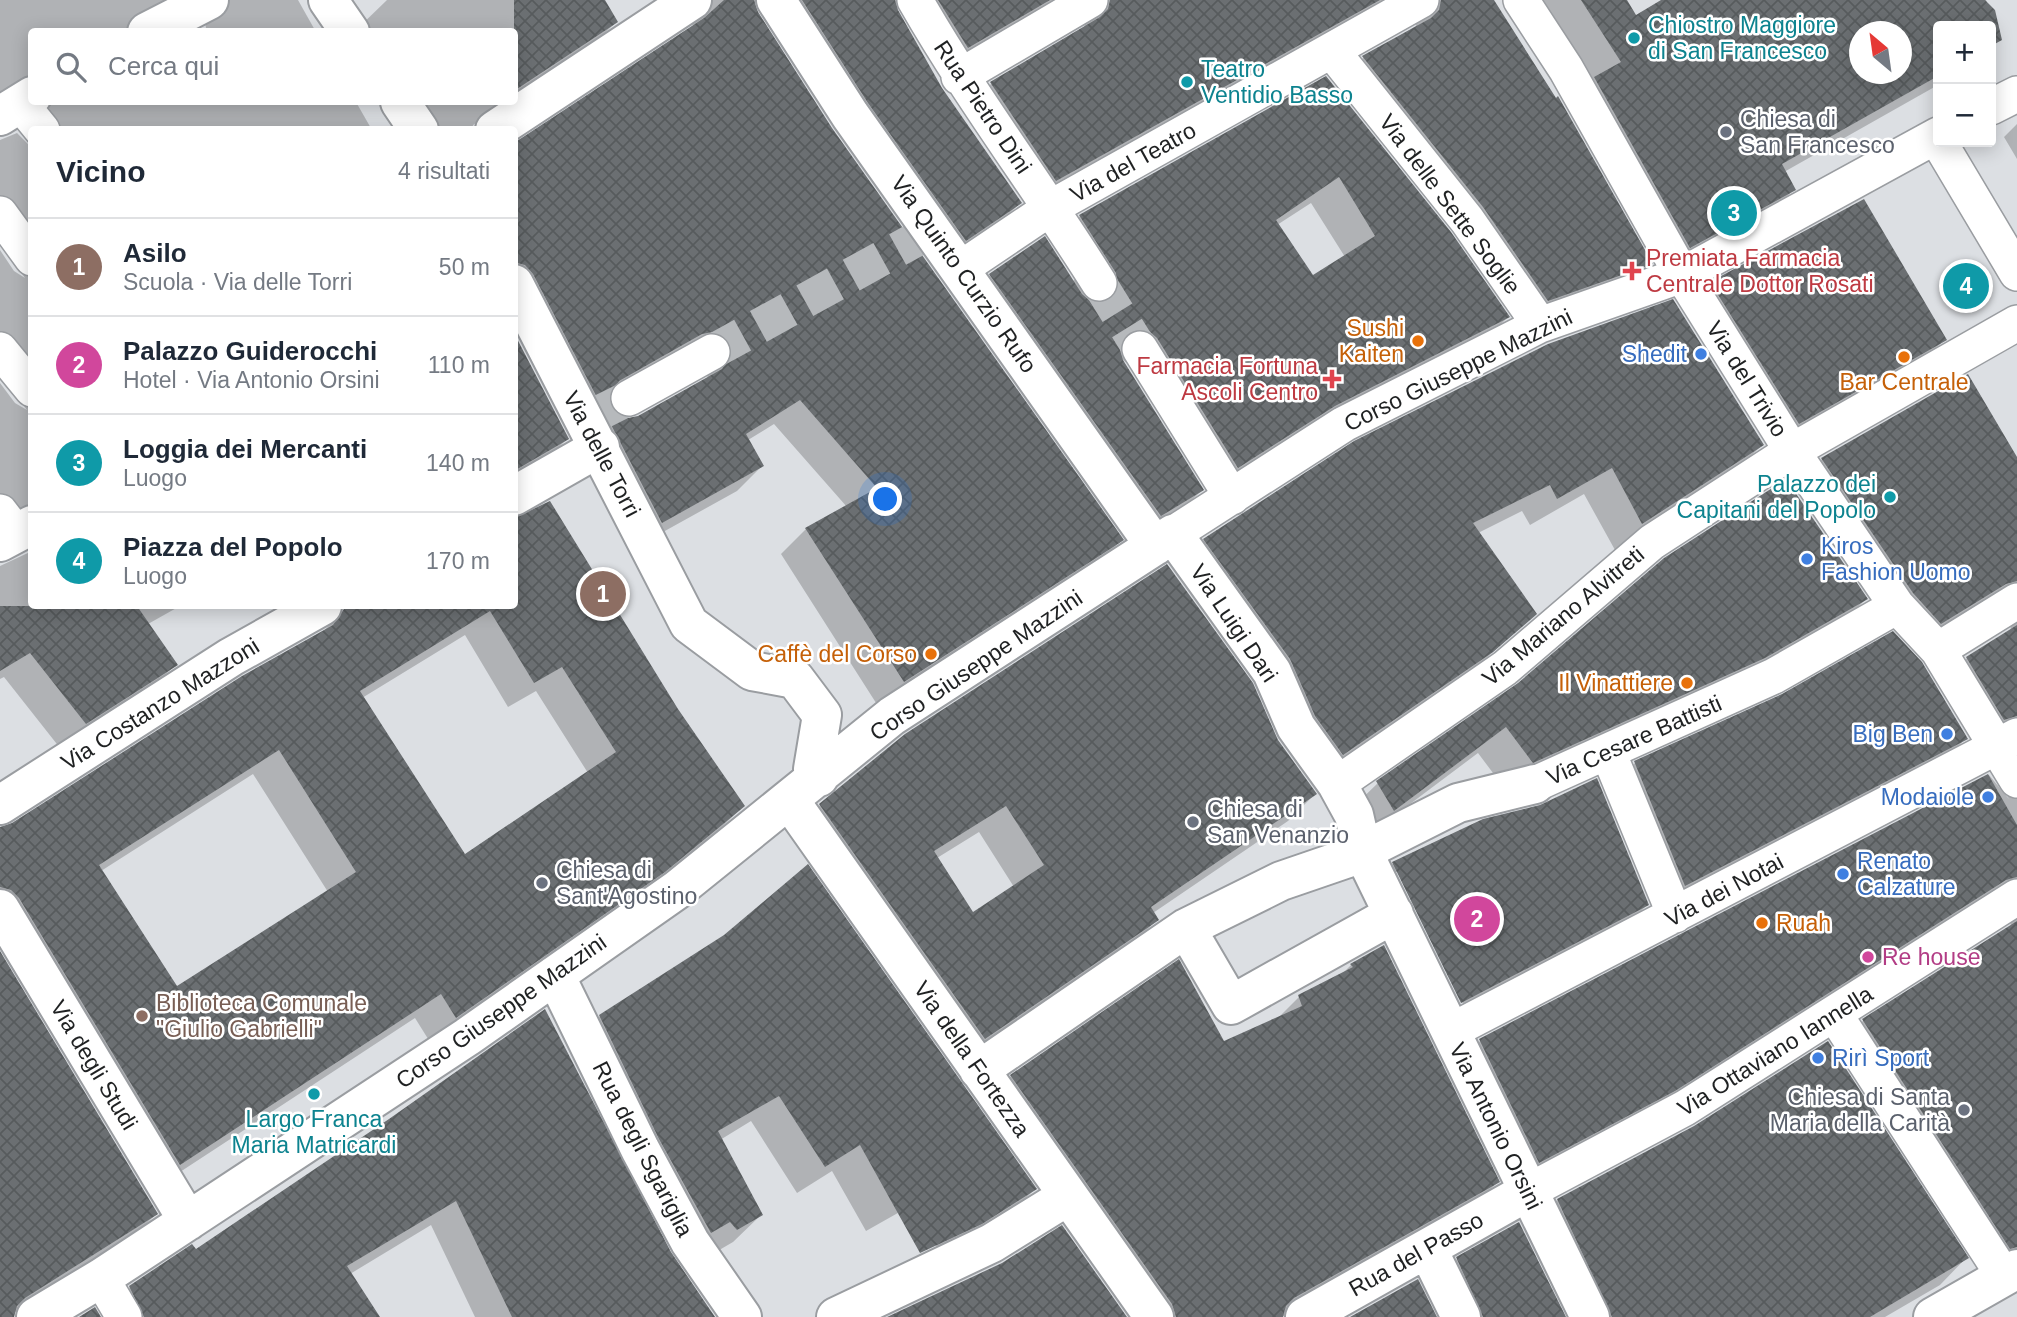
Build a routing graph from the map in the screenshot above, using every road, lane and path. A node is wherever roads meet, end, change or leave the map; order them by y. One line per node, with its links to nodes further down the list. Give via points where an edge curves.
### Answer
1 (209, 0): 9 (street)
2 (328, 0): 10 (street)
3 (692, 0): 17 (street)
4 (776, 0): 23 (street, Via Quinto Curzio Rufo, via 850,115)
5 (915, 0): 12 (street, Rua Pietro Dini)
6 (1090, 0): 12 (street)
7 (1421, 0): 11 (street, Via del Teatro)
8 (1521, 0): 25 (street, Via del Trivio, via 1566,69)
9 (155, 28)
10 (348, 28)
11 (1332, 51): 20 (street, Via del Teatro); 29 (street, Via delle Sette Soglie, via 1467,220)
12 (959, 77): 20 (street, Rua Pietro Dini)
13 (2017, 94): 14 (street)
14 (1996, 104)
15 (402, 105): 16 (street)
16 (416, 126)
17 (501, 126)
18 (1933, 142): 25 (street, Corso Giuseppe Mazzini)
19 (1943, 147): 24 (street)
20 (1052, 207): 23 (street, Via del Teatro); 26 (street, Rua Pietro Dini)
21 (0, 214): 22 (street)
22 (28, 252)
23 (960, 269): 39 (street, Via Quinto Curzio Rufo)
24 (2017, 273)
25 (1682, 275): 29 (street, Corso Giuseppe Mazzini); 36 (street, Via del Trivio)
26 (1099, 283)
27 (518, 291): 35 (street, Via delle Torri)
28 (2017, 323): 36 (street, Via Mariano Alvitreti)
29 (1540, 325): 38 (street, Corso Giuseppe Mazzini, via 1343,425)
30 (1140, 349): 38 (street)
31 (0, 350): 33 (street)
32 (712, 352): 34 (street)
33 (28, 384)
34 (629, 398)
35 (594, 428): 37 (street); 46 (street, Via delle Torri, via 689,624 752,671 795,679 822,715 813,769)
36 (1791, 451): 41 (street, Via del Trivio); 48 (street, Via Mariano Alvitreti, via 1652,542 1506,668)
37 (518, 493)
38 (1232, 497): 39 (street, Corso Giuseppe Mazzini)
39 (1164, 540): 46 (street, Corso Giuseppe Mazzini, via 892,716); 48 (street, Via Luigi Dari, via 1272,672 1296,727)
40 (2017, 601): 43 (street)
41 (1897, 606): 43 (street, Via del Trivio); 45 (street, Via Cesare Battisti, via 1774,676)
42 (317, 609): 51 (street, Via Costanzo Mazzoni, via 231,657)
43 (1938, 650): 44 (street, Via del Trivio)
44 (2007, 741): 47 (street, Via del Trivio); 55 (street, Via dei Notai)
45 (1608, 752): 49 (street, Via Cesare Battisti); 55 (street)
46 (819, 777): 50 (street, Corso Giuseppe Mazzini)
47 (2017, 780)
48 (1337, 784): 52 (street, Via Luigi Dari, via 1354,814)
49 (1535, 785): 52 (street, Via Cesare Battisti, via 1458,803)
50 (790, 801): 58 (street, Corso Giuseppe Mazzini, via 678,889); 61 (street, Via della Fortezza)
51 (0, 805)
52 (1362, 850): 56 (street, Via Antonio Orsini); 57 (street, Via Cesare Battisti, via 1281,880)
53 (2017, 897): 59 (street, Via Ottaviano Iannella)
54 (0, 909): 64 (street, Via degli Studi)
55 (1675, 915): 60 (street, Via dei Notai)
56 (1398, 924): 57 (street, via 1231,1005); 60 (street, Via Antonio Orsini)
57 (1186, 928): 61 (street, Via Cesare Battisti)
58 (555, 975): 64 (street, Corso Giuseppe Mazzini); 71 (street, Rua degli Sgariglia, via 690,1242)
59 (1835, 1014): 62 (street, Via Ottaviano Iannella, via 1685,1108); 66 (street)
60 (1451, 1031): 62 (street, Via Antonio Orsini)
61 (979, 1070): 63 (street, Via della Fortezza)
62 (1527, 1192): 65 (street, Rua del Passo); 75 (street, Via Antonio Orsini)
63 (1068, 1196): 72 (street, via 992,1243); 73 (street, Via della Fortezza)
64 (188, 1221): 67 (street, Corso Giuseppe Mazzini)
65 (1428, 1250): 68 (street, Rua del Passo); 74 (street)
66 (2010, 1273): 76 (street)
67 (101, 1278): 69 (street, Corso Giuseppe Mazzini); 70 (street)
68 (1324, 1312)
69 (36, 1317)
70 (124, 1317)
71 (742, 1317)
72 (836, 1317)
73 (1154, 1317)
74 (1461, 1317)
75 (1590, 1317)
76 (1933, 1317)

